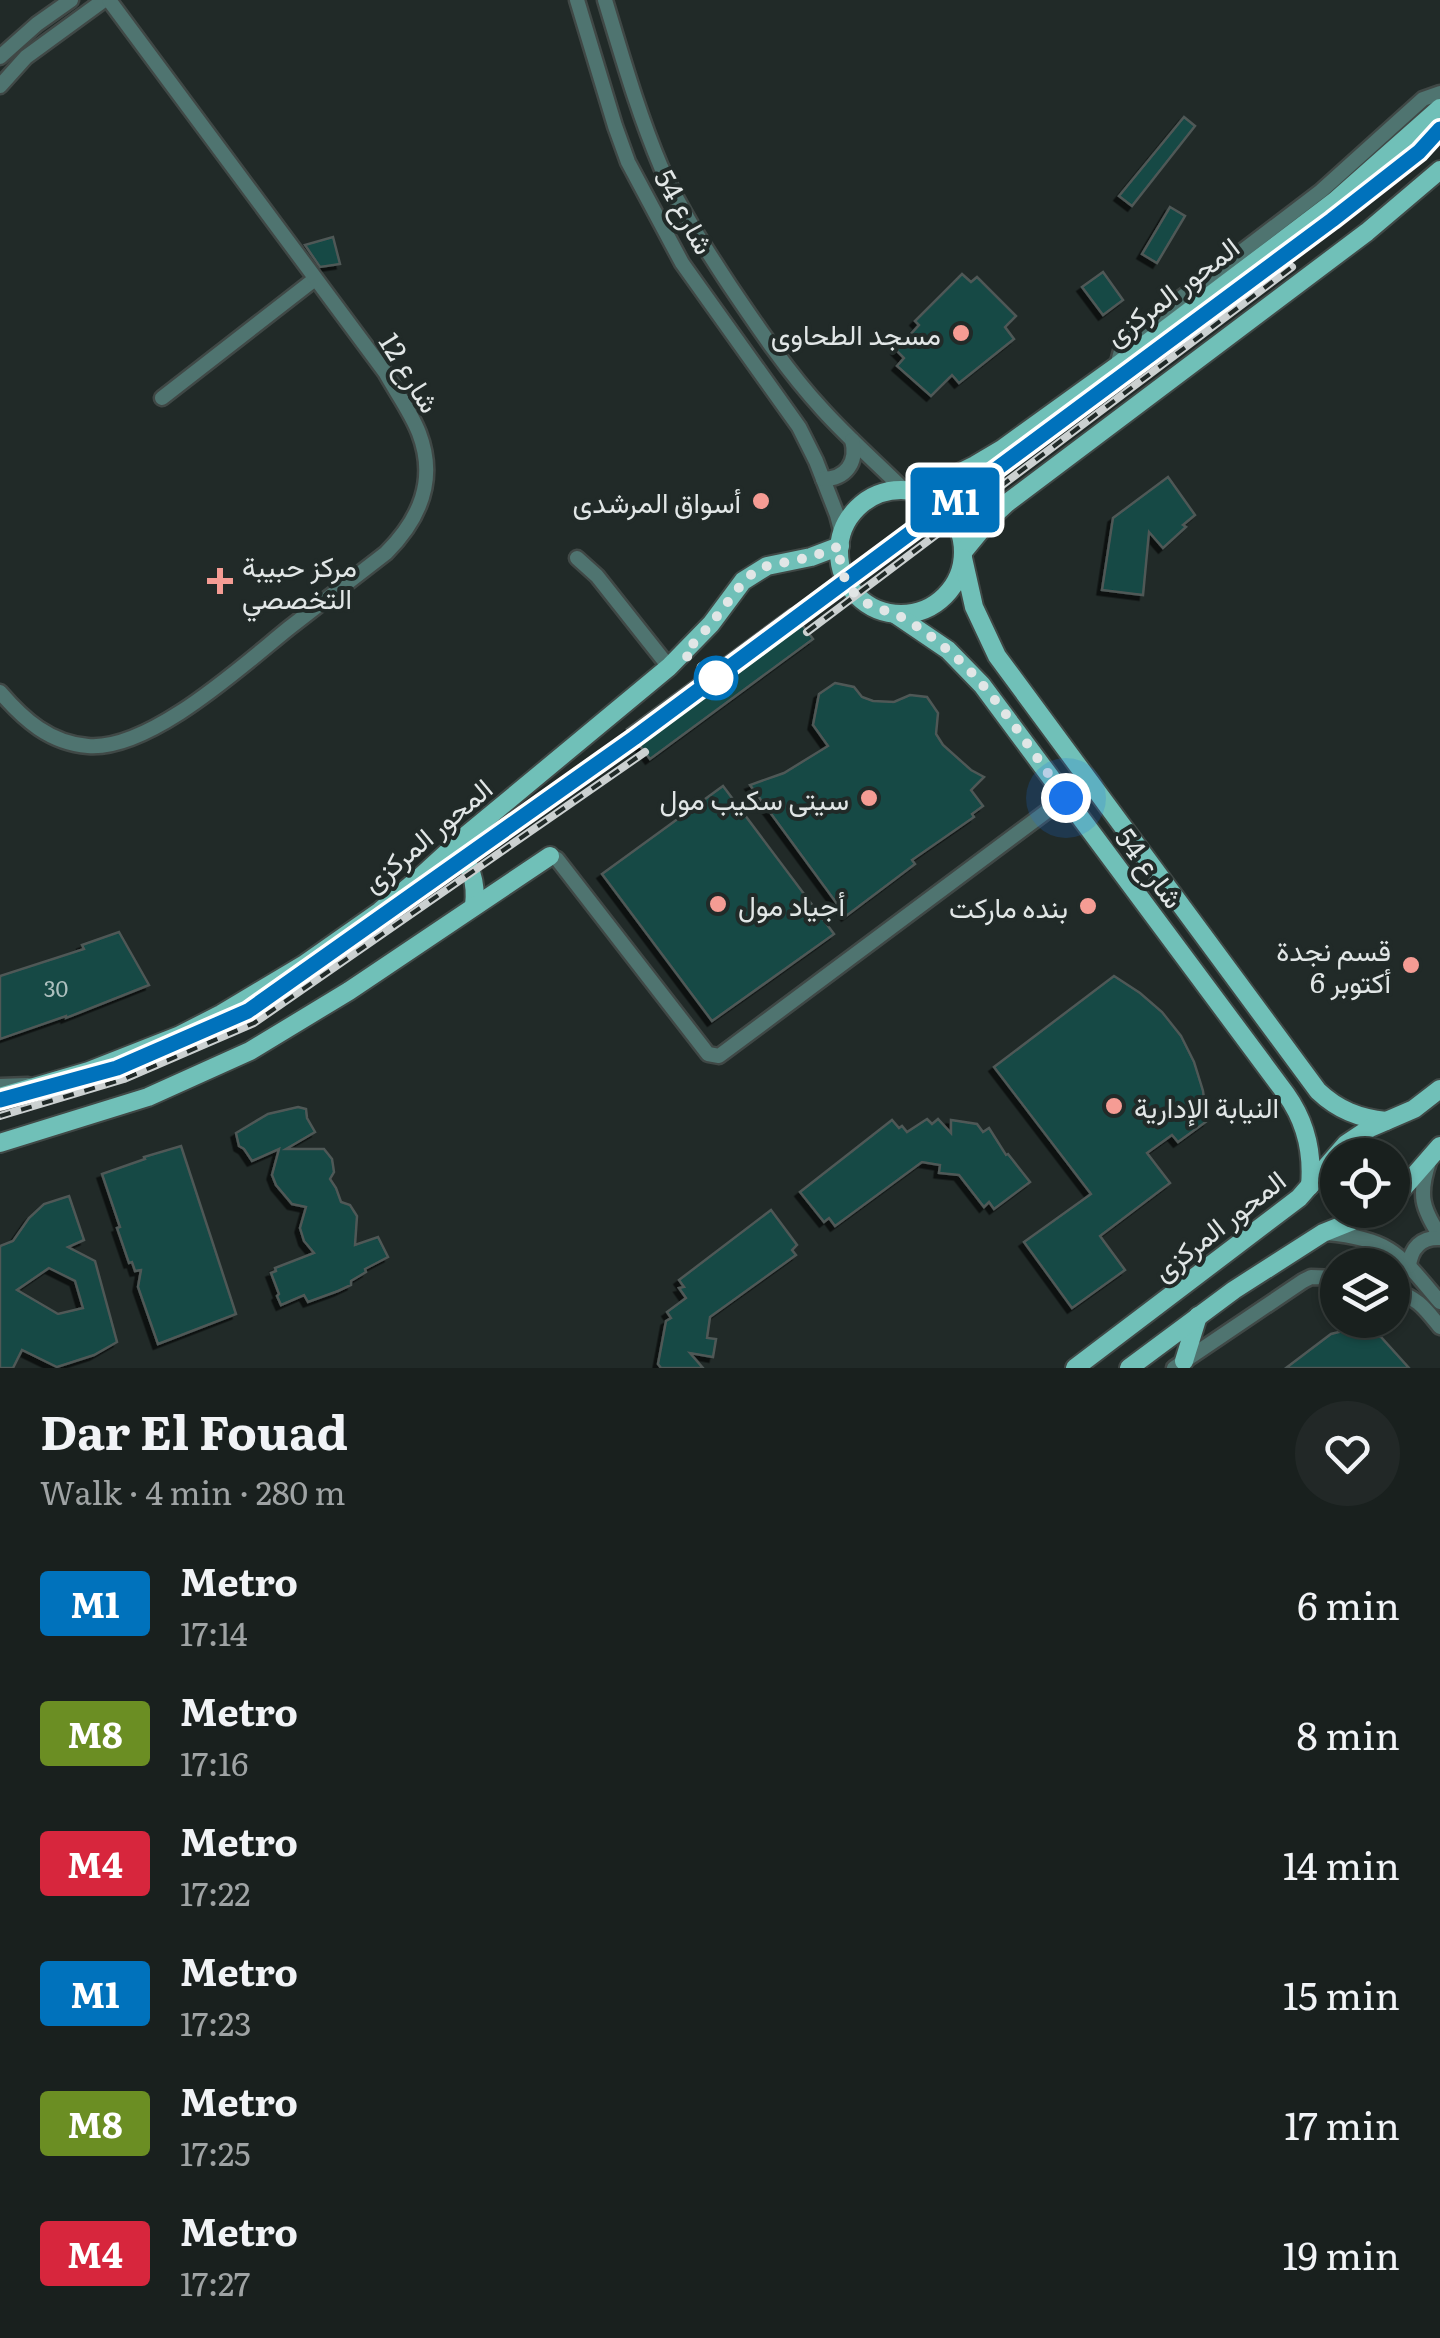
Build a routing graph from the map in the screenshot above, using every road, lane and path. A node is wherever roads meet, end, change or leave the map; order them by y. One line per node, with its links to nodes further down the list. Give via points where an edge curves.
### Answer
1 (71, 0): 5 (street)
2 (106, 0): 6 (street, via 26,58); 10 (street, شارع 12)
3 (577, 0): 14 (street, شارع 54, via 615,126 651,208 699,289 798,427)
4 (604, 0): 13 (street, شارع 54, via 661,167 690,224 751,318)
5 (0, 57)
6 (0, 86)
7 (1440, 93): 11 (street, via 1423,98 1321,191 1135,332)
8 (1440, 108): 11 (main road, المحور المركزى, via 1336,201)
9 (1440, 170): 17 (main road, via 1007,503)
10 (315, 279): 12 (street); 23 (street, شارع 12, via 385,372 419,432 426,484 405,534 186,708 144,733 91,747 63,741 37,729)
11 (1116, 366): 15 (main road, المحور المركزى, via 1002,449)
12 (162, 398)
13 (851, 439): 14 (street, via 850,468); 15 (street, شارع 54)
14 (823, 478): 16 (street, شارع 54)
15 (911, 492): 16 (main road, via 890,491 865,502); 17 (main road, via 942,505 958,526)
16 (841, 540): 19 (main road, via 841,569 855,594); 22 (main road, المحور المركزى, via 811,557 754,572)
17 (963, 555): 19 (main road, via 946,595 922,610); 20 (main road, شارع 54)
18 (577, 558): 22 (street)
19 (894, 614): 21 (main road, شارع 54)
20 (989, 641): 21 (main road, via 972,646); 31 (main road, شارع 54)
21 (960, 660): 24 (main road, شارع 54)
22 (669, 667): 25 (main road, المحور المركزى)
23 (0, 692)
24 (1066, 798): 26 (street, via 719,1056 708,1054); 33 (main road, شارع 54)
25 (454, 846): 27 (main road, via 472,873); 28 (main road, المحور المركزى, via 380,910 262,990 178,1036)
26 (550, 856): 27 (main road)
27 (474, 906): 35 (main road, via 250,1052 148,1098)
28 (44, 1085): 29 (street); 32 (main road, المحور المركزى)
29 (0, 1086)
30 (1440, 1089): 34 (main road, المحور المركزى)
31 (1318, 1091): 33 (main road, via 1313,1107); 34 (main road, شارع 54, via 1346,1112)
32 (0, 1096)
33 (1299, 1115): 38 (main road, شارع 54)
34 (1386, 1121): 38 (main road, المحور المركزى, via 1346,1144)
35 (0, 1143)
36 (1436, 1150): 37 (main road); 41 (street, via 1422,1196)
37 (1410, 1182)
38 (1310, 1186): 51 (main road, المحور المركزى)
39 (1335, 1228): 40 (main road)
40 (1323, 1233): 42 (street, via 1354,1235); 48 (main road)
41 (1440, 1237): 43 (street, via 1418,1244)
42 (1386, 1248)
43 (1410, 1260)
44 (1410, 1267): 47 (street)
45 (1320, 1277): 50 (street, via 1311,1276)
46 (1410, 1295): 49 (street)
47 (1440, 1302)
48 (1198, 1316): 50 (main road); 52 (main road)
49 (1440, 1327)
50 (1179, 1364)
51 (1075, 1368)
52 (1128, 1368)

